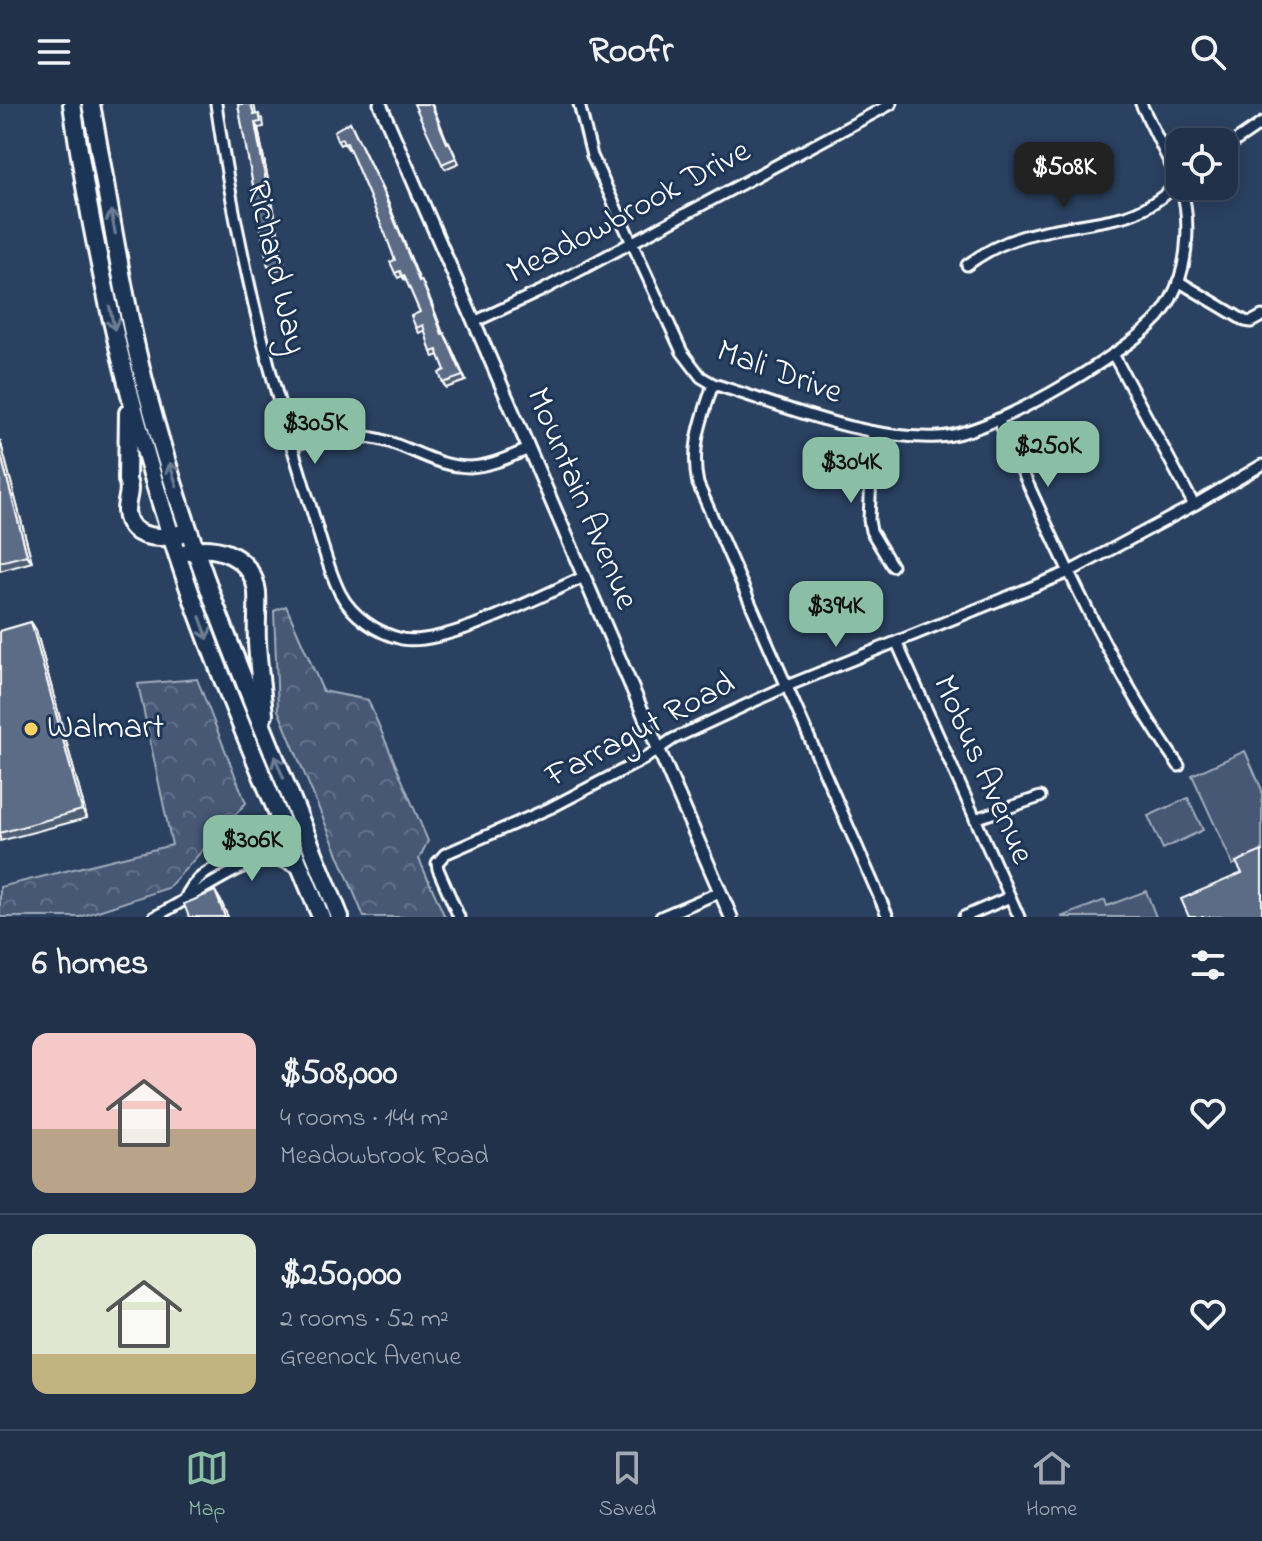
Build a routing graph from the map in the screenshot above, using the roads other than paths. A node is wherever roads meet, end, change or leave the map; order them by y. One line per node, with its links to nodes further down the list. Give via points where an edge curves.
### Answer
1 (72, 104): 20 (highway, one-way to 20)
2 (91, 104): 27 (highway, one-way to 2, via 139,358)
3 (216, 104): 23 (street, Richard Way, via 257,316)
4 (380, 104): 17 (street, Mountain Avenue)
5 (579, 104): 13 (street, Mali Drive, via 592,156)
6 (891, 104): 13 (street, Meadowbrook Drive)
7 (1141, 104): 10 (street, Mali Drive)
8 (1262, 123): 9 (street)
9 (1238, 139)
10 (1166, 155)
11 (1166, 195): 14 (street, via 1123,217 1043,230 1008,242)
12 (1184, 200): 15 (street, Mali Drive, via 1185,246)
13 (632, 242): 17 (street, Meadowbrook Drive); 19 (street, Mali Drive, via 682,352)
14 (967, 265)
15 (1178, 281): 16 (street, via 1245,321); 18 (street, Mali Drive, via 1153,323)
16 (1262, 316)
17 (474, 322): 24 (street, Mountain Avenue)
18 (1113, 354): 21 (street, Mali Drive); 26 (street)
19 (713, 384): 22 (street, Mali Drive); 35 (street, via 696,439 698,484)
20 (127, 388): 28 (highway); 28 (highway, via 126,513 147,536)
21 (998, 419): 22 (street, Mali Drive, via 941,437); 32 (street)
22 (873, 432): 31 (street, via 869,520)
23 (292, 445): 24 (street, via 336,436 366,437 456,466 489,465); 33 (street, Richard Way, via 340,593 358,616 385,633 403,639 437,638)
24 (529, 449): 33 (street, Mountain Avenue)
25 (1261, 466): 26 (street, Farragut Road)
26 (1194, 505): 32 (street, Farragut Road)
27 (190, 530): 28 (highway); 29 (highway)
28 (172, 536): 30 (highway)
29 (195, 549): 30 (highway); 36 (highway); 36 (highway, via 226,552 251,574 257,590)
30 (177, 554): 40 (highway, one-way to 40)
31 (892, 566)
32 (1069, 572): 34 (street, Farragut Road); 38 (street, via 1142,713)
33 (584, 577): 37 (street, Mountain Avenue)
34 (897, 643): 35 (street, Farragut Road); 41 (street, Mobus Avenue)
35 (787, 686): 37 (street, Farragut Road); 52 (street)
36 (266, 736): 48 (highway, one-way to 36)
37 (658, 749): 43 (street, Mountain Avenue); 49 (street, Farragut Road, via 550,808 445,854 437,863)
38 (1179, 766)
39 (1040, 797): 41 (street)
40 (277, 811): 42 (highway); 45 (street, via 256,850 203,874)
41 (975, 819): 44 (street, Mobus Avenue)
42 (302, 870): 45 (street, via 263,860); 47 (highway)
43 (720, 892): 50 (street); 51 (street, Mountain Avenue)
44 (1010, 897): 53 (street); 54 (street, Mobus Avenue)
45 (184, 901): 46 (street)
46 (154, 917)
47 (321, 917)
48 (340, 917)
49 (459, 917)
50 (661, 917)
51 (731, 917)
52 (888, 917)
53 (964, 917)
54 (1019, 917)

